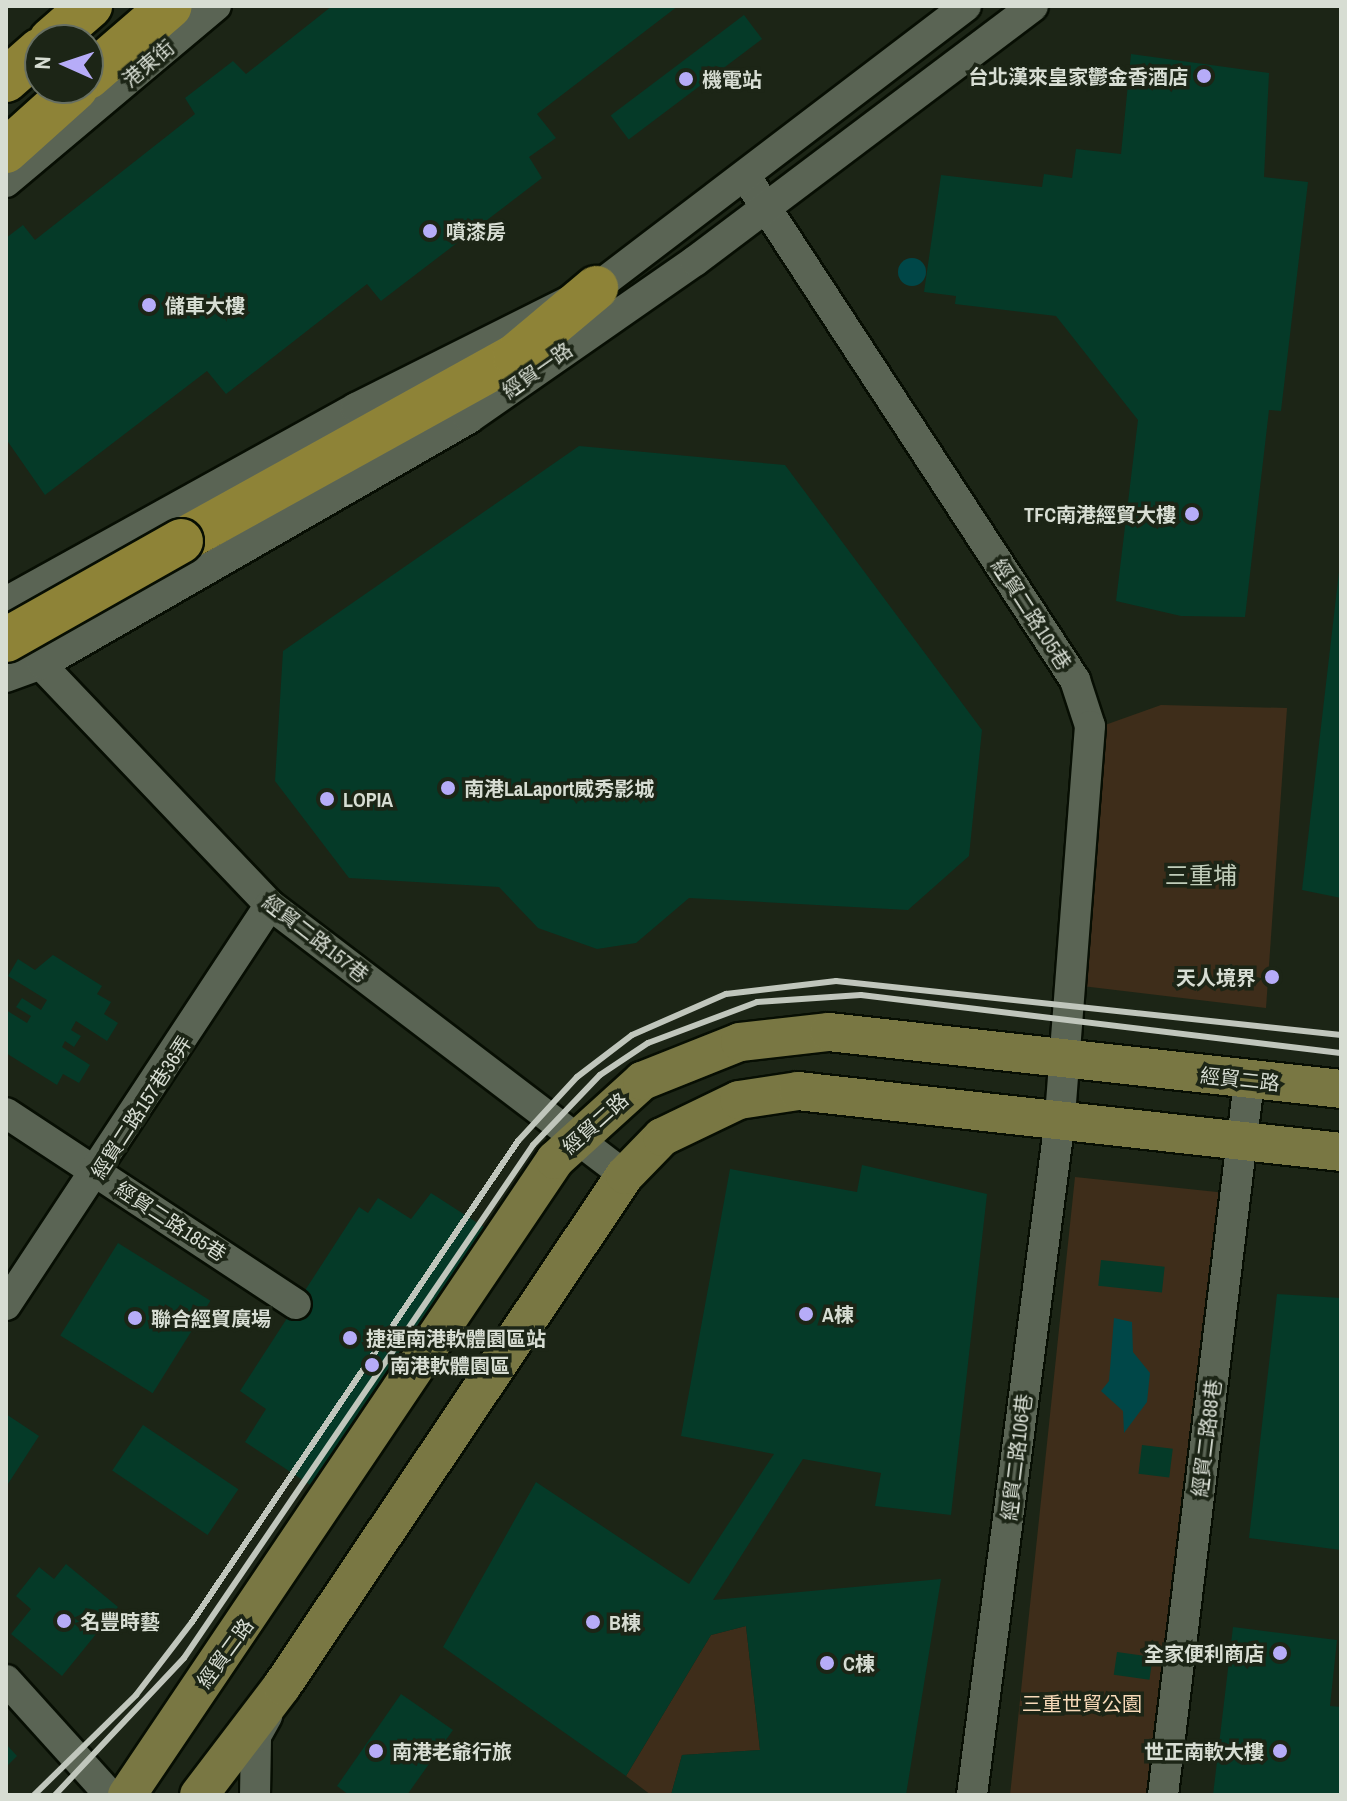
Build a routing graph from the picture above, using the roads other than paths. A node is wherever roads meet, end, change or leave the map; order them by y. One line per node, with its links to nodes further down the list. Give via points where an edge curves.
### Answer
1 (90, 6): 7 (highway)
2 (127, 6): 8 (highway)
3 (170, 6): 9 (highway)
4 (216, 6): 17 (street, 港東街)
5 (966, 6): 16 (street)
6 (1033, 6): 18 (street, 經貿一路)
7 (69, 24)
8 (104, 27)
9 (104, 63)
10 (24, 64): 11 (highway)
11 (6, 80)
12 (24, 101): 14 (highway)
13 (58, 104): 15 (highway)
14 (6, 117)
15 (6, 151)
16 (746, 177): 18 (street, 經貿二路105巷); 19 (street)
17 (6, 182)
18 (766, 207): 23 (street, 經貿一路, via 469,418); 26 (street, 經貿二路105巷, via 1083,699 1089,760)
19 (596, 288): 20 (street, via 356,408); 22 (highway, bridge, via 515,356)
20 (6, 602)
21 (6, 630): 23 (street, 經貿二路157巷)
22 (6, 640)
23 (42, 664): 24 (street, 經貿一路); 25 (street, 經貿二路157巷)
24 (6, 677)
25 (270, 905): 31 (street, 經貿二路157巷); 34 (street, 經貿二路157巷36弄)
26 (1060, 1060): 27 (main road, 經貿二路); 30 (street, 經貿二路105巷); 31 (main road, 經貿二路, via 784,1033 740,1042 642,1081)
27 (1249, 1081): 28 (main road, 經貿二路); 32 (street, 經貿二路88巷)
28 (1341, 1089)
29 (6, 1113): 34 (street, 經貿二路185巷)
30 (1060, 1119): 32 (main road); 35 (main road, via 867,1096 767,1094 662,1137); 44 (street, 經貿二路106巷)
31 (577, 1135): 35 (street, 經貿二路157巷); 41 (main road, 經貿二路, via 408,1375)
32 (1242, 1141): 33 (main road); 45 (street, 經貿二路88巷)
33 (1341, 1152)
34 (99, 1174): 36 (street, 經貿二路185巷); 37 (street, 經貿二路157巷36弄)
35 (625, 1175): 39 (main road)
36 (296, 1304)
37 (6, 1305)
38 (6, 1680): 40 (street)
39 (282, 1686): 42 (main road); 43 (street, via 256,1736)
40 (110, 1795)
41 (127, 1795)
42 (199, 1795)
43 (255, 1795)
44 (972, 1795)
45 (1163, 1795)

